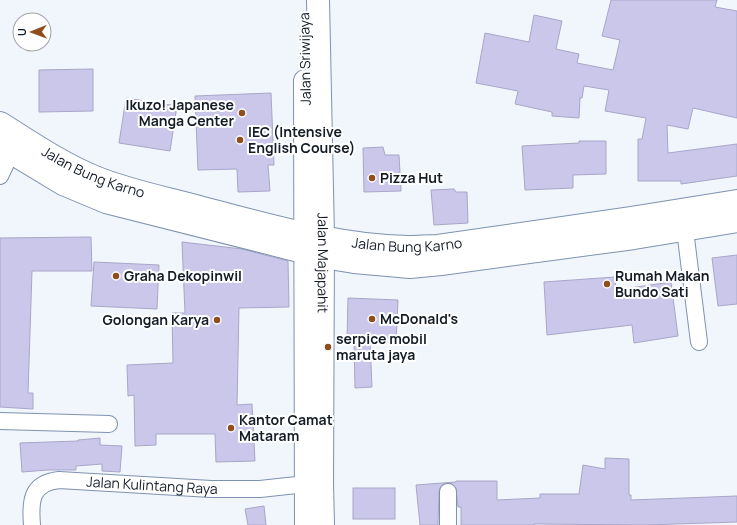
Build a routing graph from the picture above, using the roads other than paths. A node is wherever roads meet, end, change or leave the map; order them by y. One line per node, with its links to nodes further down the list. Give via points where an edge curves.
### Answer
1 (304, 0): 11 (main road, Jalan Sriwijaya)
2 (318, 0): 11 (main road, Jalan Majapahit)
3 (0, 123): 5 (main road, Jalan Bung Karno)
4 (6, 149): 5 (main road); 6 (street)
5 (68, 175): 11 (main road, Jalan Bung Karno, via 95,177 252,221)
6 (0, 176)
7 (737, 201): 9 (main road, Jalan Bung Karno)
8 (737, 221): 10 (main road)
9 (633, 228): 10 (main road); 11 (main road, Jalan Bung Karno, via 438,246)
10 (685, 230): 12 (street)
11 (315, 245): 15 (main road, Jalan Sriwijaya); 19 (main road, Jalan Majapahit)
12 (699, 342)
13 (0, 421): 14 (street)
14 (108, 424)
15 (306, 484): 17 (street, Jalan Kulintang Raya, via 260,489 210,489 48,481 40,486 33,496); 18 (main road, Jalan Sriwijaya)
16 (448, 492): 20 (street)
17 (32, 525)
18 (306, 525)
19 (323, 525)
20 (448, 525)

